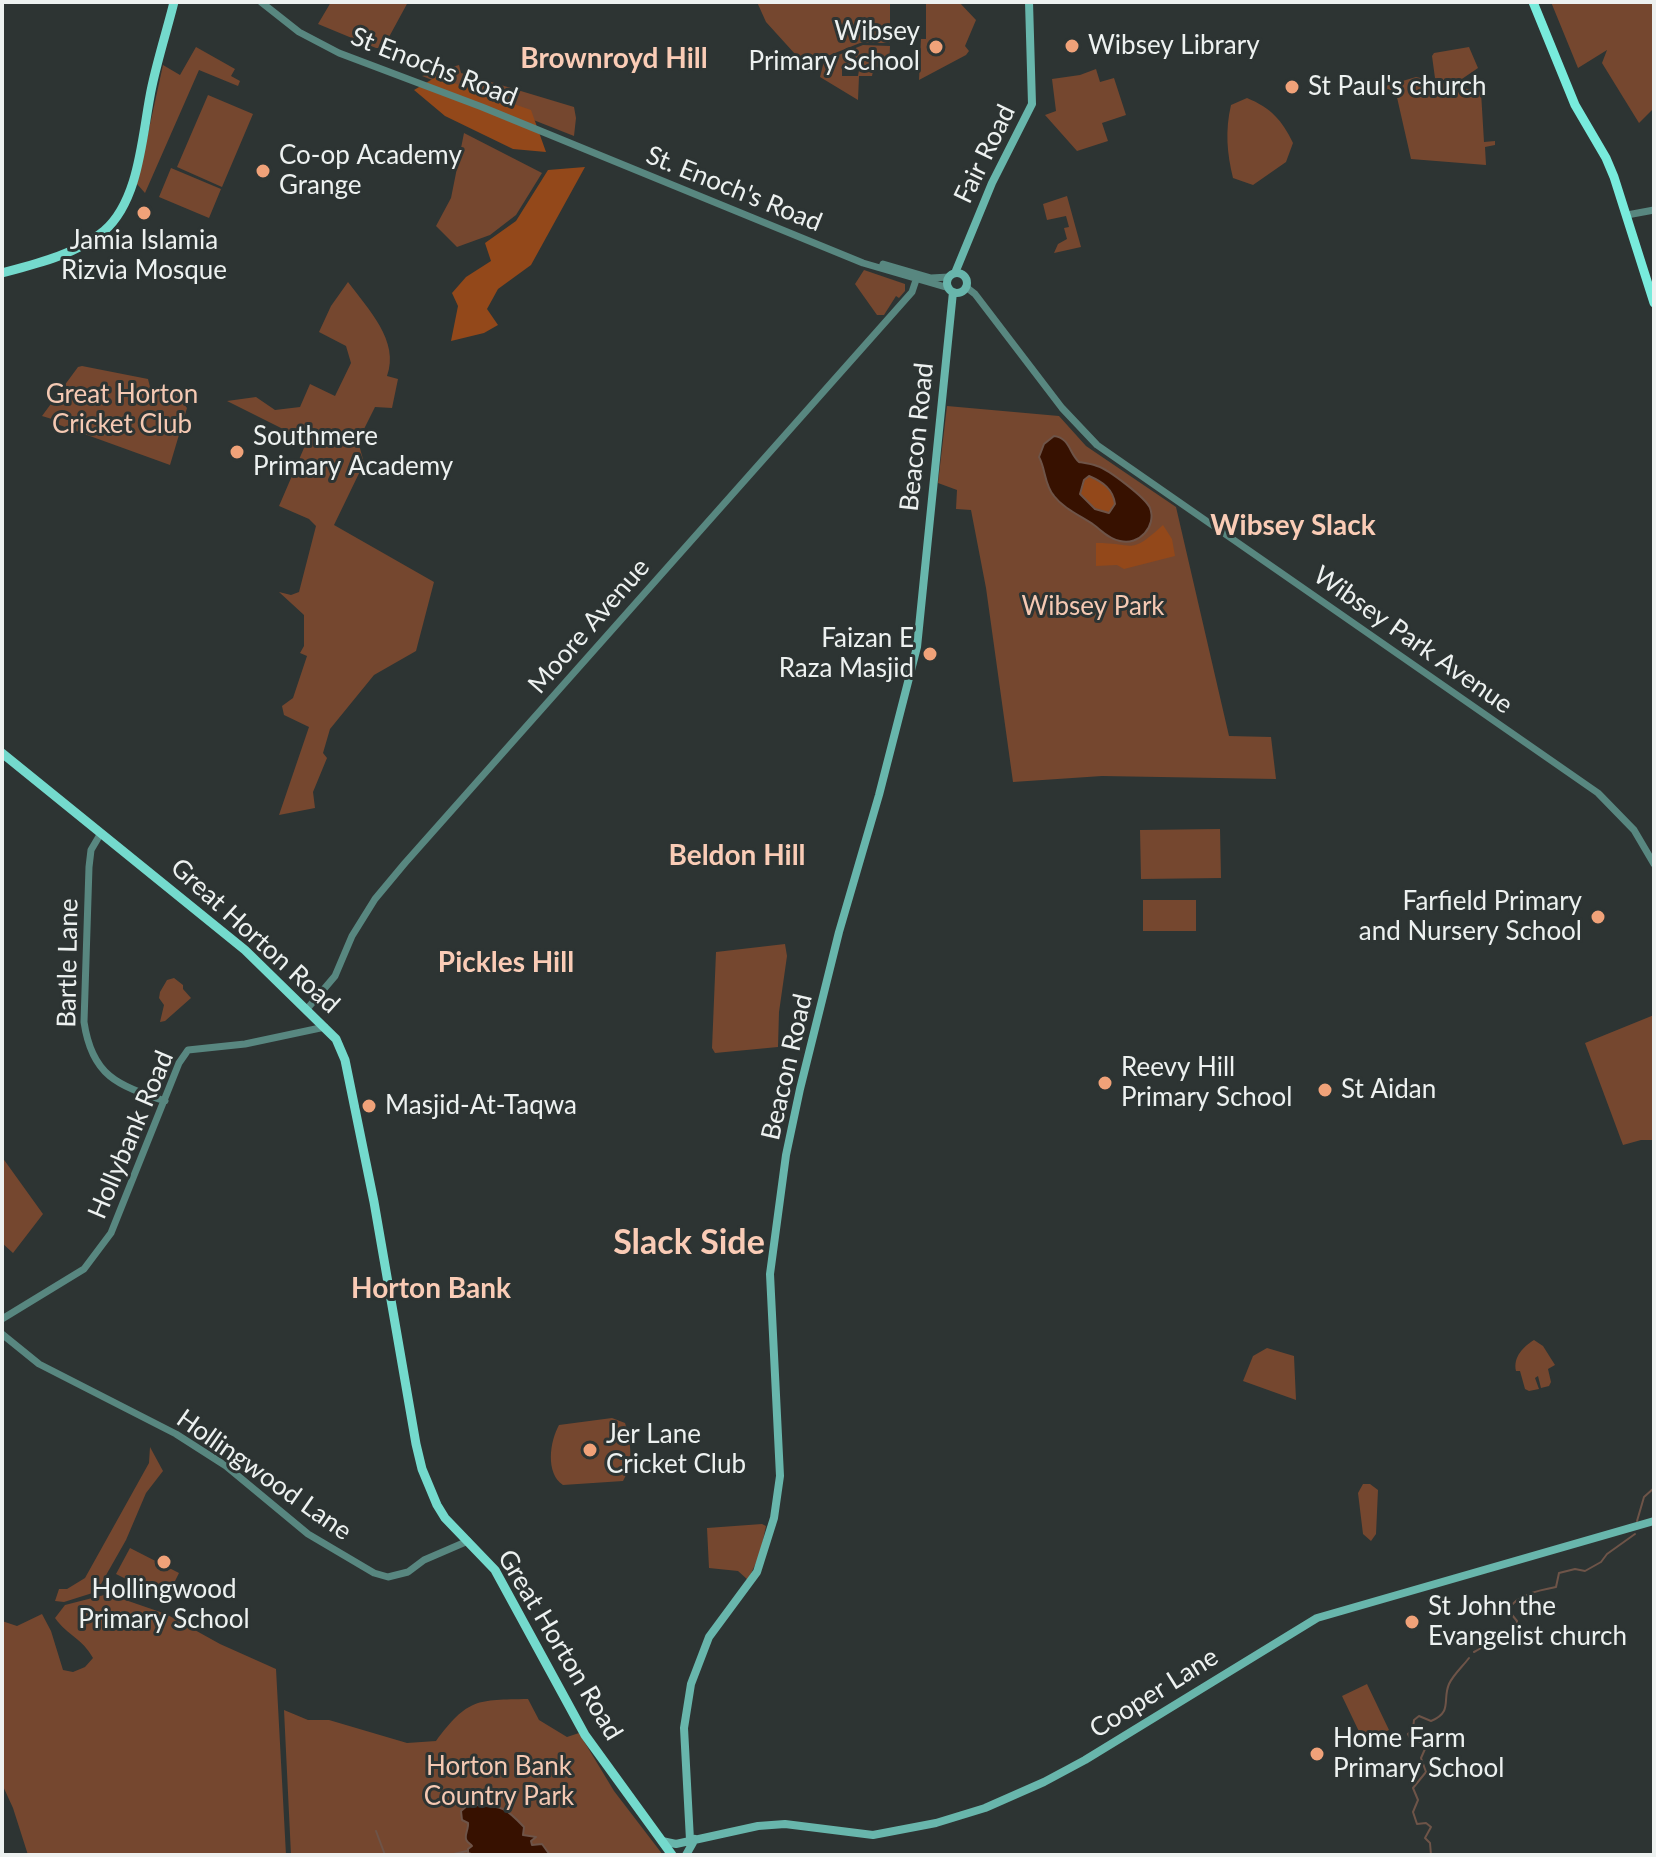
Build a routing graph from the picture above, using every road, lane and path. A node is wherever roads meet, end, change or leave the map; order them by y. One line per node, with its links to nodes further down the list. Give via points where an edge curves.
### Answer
1 (174, 2): 9 (main road, via 126,204 105,230 56,257)
2 (261, 2): 5 (street, St Enochs Road, via 299,32 339,53)
3 (1029, 2): 10 (main road, Fair Road, via 1032,104)
4 (1533, 2): 7 (highway)
5 (600, 156): 8 (street, St. Enoch's Road)
6 (1654, 210): 7 (street)
7 (1627, 215): 14 (highway)
8 (854, 258): 10 (street, St. Enoch's Road, via 931,278); 11 (street, St. Enoch's Road)
9 (2, 273)
10 (952, 275): 12 (main road, via 965,276); 13 (main road, Beacon Road)
11 (916, 280): 13 (street, St. Enoch's Road); 18 (street, Moore Avenue, via 912,292 405,863 352,936 335,976)
12 (966, 287): 13 (main road); 17 (street, Wibsey Park Avenue, via 1097,445 1598,793 1634,830)
13 (951, 290): 25 (main road, Beacon Road, via 917,647 839,932 786,1157 770,1274 780,1476 774,1518 757,1572 709,1637 691,1684 684,1728)
14 (1654, 303)
15 (2, 753): 16 (main road, Great Horton Road)
16 (101, 833): 18 (main road, Great Horton Road, via 245,950); 20 (street, Bartle Lane, via 89,867 87,1041 109,1076 128,1089)
17 (1654, 864)
18 (307, 1009): 19 (main road, Great Horton Road)
19 (325, 1027): 20 (street, Hollybank Road, via 188,1050); 24 (main road, Great Horton Road, via 336,1039 350,1082 422,1469 437,1505)
20 (165, 1101): 21 (street, Hollybank Road, via 101,1248 84,1269)
21 (2, 1319)
22 (2, 1334): 24 (street, Hollingwood Lane, via 39,1364 176,1434 226,1466 308,1534 374,1573 388,1577 408,1572)
23 (1654, 1521): 25 (main road, Cooper Lane, via 1317,1618 1085,1760 984,1809 873,1835 785,1824)
24 (468, 1541): 26 (main road, Great Horton Road, via 495,1570 585,1735)
25 (693, 1840): 26 (main road); 27 (main road, Cooper Lane); 28 (main road)
26 (662, 1841): 27 (main road, Great Horton Road)
27 (672, 1855)
28 (686, 1855)

